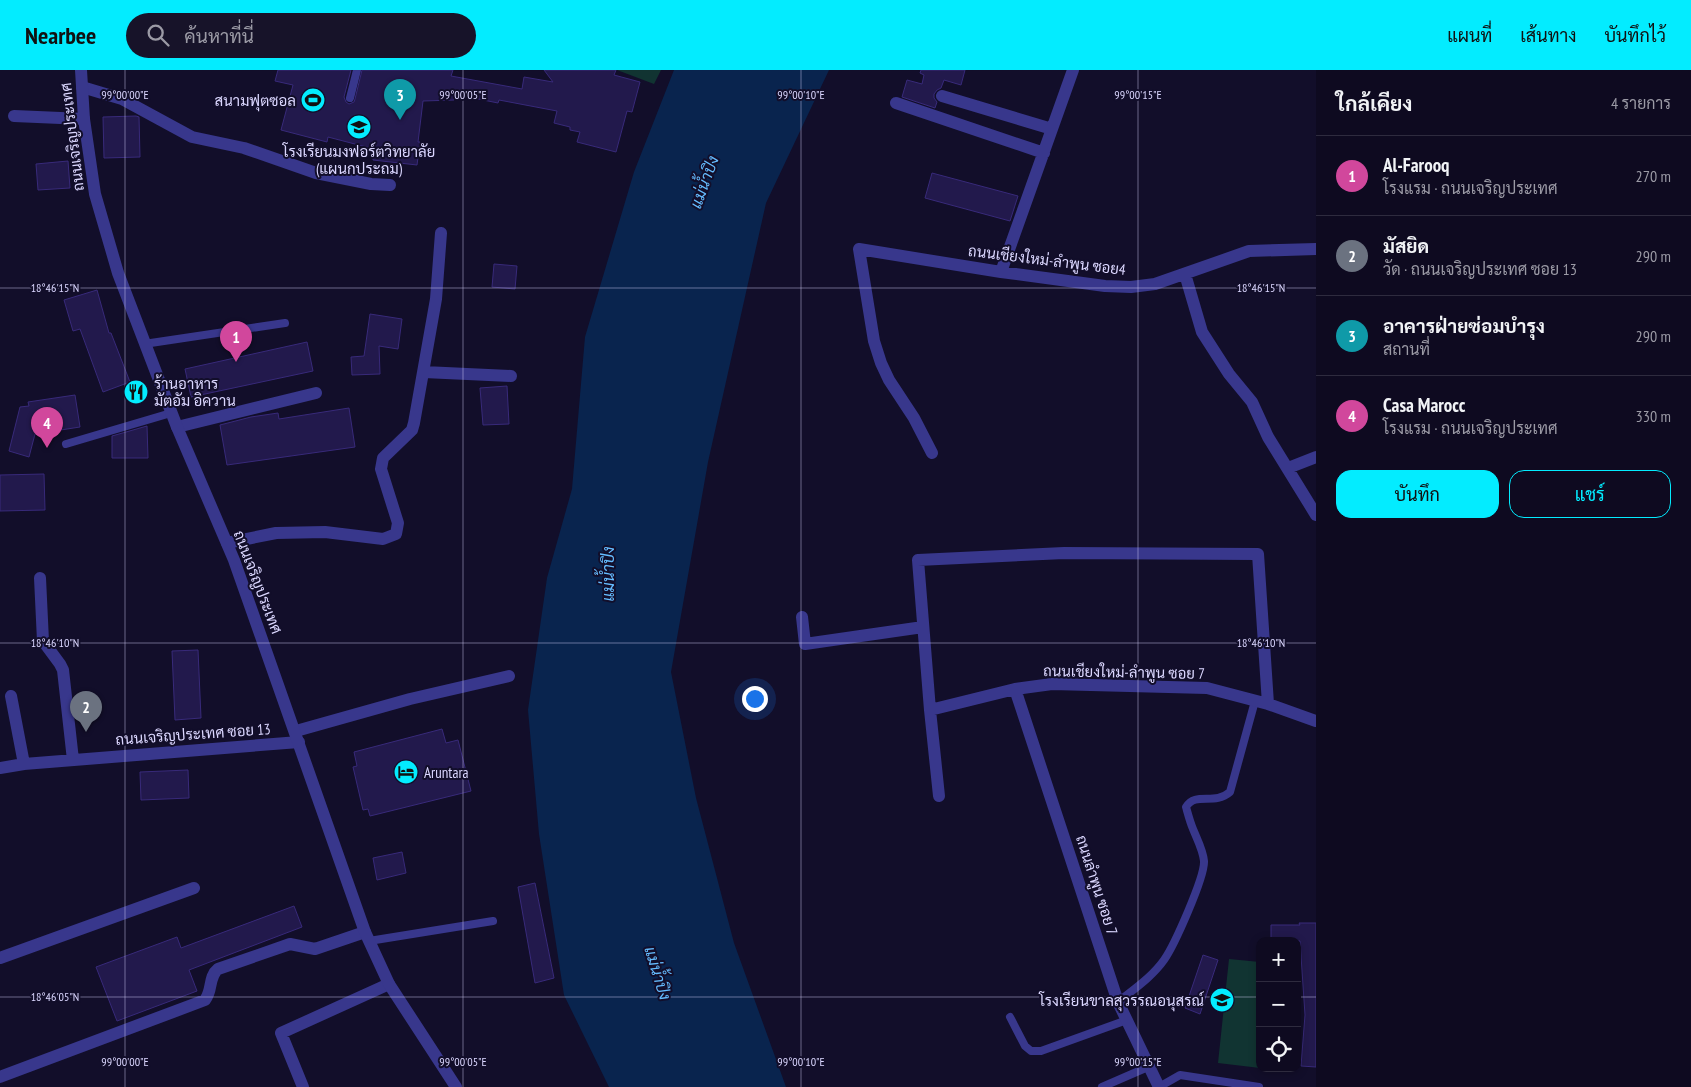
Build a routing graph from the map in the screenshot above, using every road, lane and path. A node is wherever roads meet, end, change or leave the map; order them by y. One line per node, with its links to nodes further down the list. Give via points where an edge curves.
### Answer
1 (81, 70): 4 (street, ถนนเจริญประเทศ)
2 (357, 70): 6 (lane)
3 (1073, 70): 10 (street)
4 (82, 86): 9 (street, ถนนเจริญประเทศ); 12 (street, via 122,99 192,137 244,148 316,173)
5 (942, 96): 10 (street)
6 (350, 98)
7 (896, 103): 11 (street)
8 (14, 116): 9 (street)
9 (84, 119): 18 (street, ถนนเจริญประเทศ, via 95,194 118,273)
10 (1052, 129): 11 (street)
11 (1044, 153): 15 (street)
12 (390, 185)
13 (441, 233): 19 (street, via 436,299)
14 (1316, 249): 16 (street, ถนนเชียงใหม่-ลำพูน ซอย4, via 1249,251)
15 (1001, 272): 16 (street, ถนนเชียงใหม่-ลำพูน ซอย4, via 1131,287 1155,284); 25 (street, ถนนเชียงใหม่-ลำพูน ซอย4, via 859,249 880,363)
16 (1185, 274): 27 (street, via 1202,332 1252,402 1268,437)
17 (285, 323): 18 (lane)
18 (144, 344): 22 (street, ถนนเจริญประเทศ)
19 (424, 372): 20 (street); 29 (street, via 412,430 381,463 398,524 396,534 383,538 326,532 276,533)
20 (511, 376)
21 (316, 393): 23 (street)
22 (171, 413): 23 (street, ถนนเจริญประเทศ); 24 (lane)
23 (177, 428): 29 (street, ถนนเจริญประเทศ)
24 (66, 444)
25 (932, 452)
26 (1316, 457): 27 (street)
27 (1288, 468): 28 (street)
28 (1316, 515)
29 (226, 543): 40 (street, ถนนเจริญประเทศ)
30 (40, 578): 41 (street, via 43,641 63,670)
31 (802, 617): 32 (street, via 805,644)
32 (923, 627): 37 (street, via 918,560 1064,553 1258,554); 38 (street)
33 (509, 676): 40 (street, ถนนเจริญประเทศ ซอย 13, via 410,699)
34 (1016, 689): 36 (street, ถนนเชียงใหม่-ลำพูน ซอย 7, via 1052,684 1207,688); 38 (street, ถนนเชียงใหม่-ลำพูน ซอย 7); 50 (street, ถนนลำพูน ซอย 7)
35 (11, 696): 42 (street)
36 (1255, 701): 37 (street, ถนนเชียงใหม่-ลำพูน ซอย 7); 50 (lane, via 1230,792 1217,799 1194,799 1186,806 1204,863 1185,918 1164,960)
37 (1268, 704): 39 (street, ถนนเชียงใหม่-ลำพูน ซอย 7)
38 (930, 710): 44 (street)
39 (1316, 721)
40 (297, 737): 41 (street, ถนนเจริญประเทศ ซอย 13); 47 (street, ถนนเจริญประเทศ)
41 (73, 760): 42 (street, ถนนเจริญประเทศ ซอย 13)
42 (24, 764): 43 (street, ถนนเจริญประเทศ ซอย 13)
43 (0, 768)
44 (939, 796)
45 (194, 888): 48 (street)
46 (493, 921): 47 (lane)
47 (367, 936): 49 (street, ถนนเจริญประเทศ); 54 (street, via 315,949 290,944 218,969 212,976 205,1000)
48 (0, 958)
49 (389, 984): 55 (street, via 280,1033); 56 (street, ถนนเจริญประเทศ)
50 (1118, 1002): 52 (street, ถนนลำพูน ซอย 7)
51 (1010, 1017): 52 (lane, via 1031,1051 1040,1051)
52 (1127, 1020): 53 (street, ถนนลำพูน ซอย 7)
53 (1148, 1067): 57 (lane); 58 (street, ถนนลำพูน ซอย 7)
54 (0, 1077)
55 (303, 1087)
56 (456, 1087)
57 (1102, 1087)
58 (1159, 1087): 59 (lane, via 1180,1075)
59 (1259, 1087)

